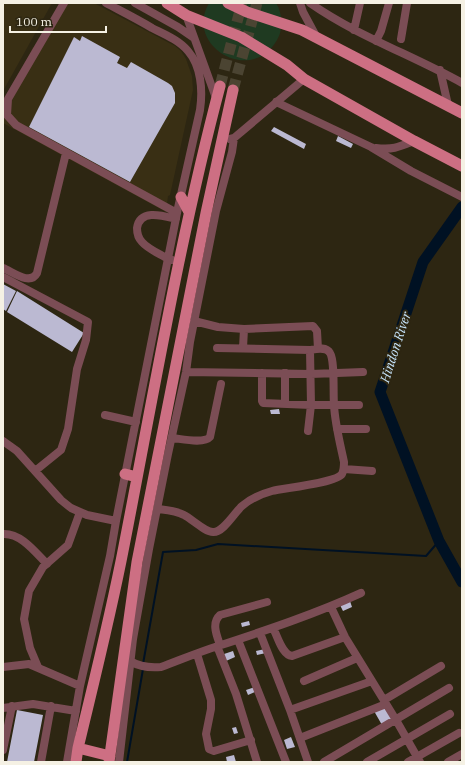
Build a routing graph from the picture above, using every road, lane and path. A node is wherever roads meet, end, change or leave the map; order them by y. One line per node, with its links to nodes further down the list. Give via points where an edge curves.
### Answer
1 (64, 3): 35 (street, via 8,99 7,115 16,125)
2 (106, 3): 19 (street, via 174,39 188,50)
3 (135, 3): 14 (street)
4 (167, 3): 12 (main road)
5 (228, 3): 15 (main road, via 302,30)
6 (300, 3): 15 (street)
7 (310, 3): 11 (street)
8 (360, 3): 13 (street)
9 (389, 3): 17 (street)
10 (407, 3): 16 (street)
11 (323, 7): 13 (street)
12 (186, 15): 14 (street); 23 (main road, via 241,37 287,65)
13 (354, 30): 17 (street)
14 (194, 38): 18 (street)
15 (316, 38): 29 (main road)
16 (401, 39)
17 (376, 41): 20 (street)
18 (199, 51): 19 (street); 27 (street)
19 (194, 59): 37 (street, via 202,95)
20 (440, 70): 21 (street); 29 (street)
21 (452, 78): 22 (street); 24 (street)
22 (462, 78)
23 (304, 79): 28 (street); 32 (main road)
24 (462, 83)
25 (220, 86): 27 (main road)
26 (233, 90): 33 (main road)
27 (216, 98): 39 (main road)
28 (276, 102): 31 (street); 34 (street)
29 (448, 105): 30 (main road)
30 (462, 113)
31 (234, 138): 33 (street); 44 (street)
32 (414, 141): 34 (street, via 399,148); 36 (main road)
33 (221, 142): 76 (main road)
34 (371, 147): 38 (street)
35 (66, 153): 40 (street); 42 (street, via 37,273 31,279 24,278)
36 (462, 166)
37 (181, 197): 39 (main road); 40 (street)
38 (462, 197)
39 (189, 212): 41 (main road)
40 (177, 216): 41 (street); 41 (street, via 148,215 141,219 138,225 141,241)
41 (174, 260): 61 (street); 71 (main road)
42 (3, 268)
43 (3, 277): 68 (street, via 88,322 68,429 61,450)
44 (194, 320): 45 (street, via 218,327); 49 (street)
45 (244, 329): 47 (street); 48 (street, via 313,326 318,331)
46 (217, 348): 47 (street)
47 (243, 348): 48 (street)
48 (314, 349): 53 (street); 54 (street, via 328,350)
49 (186, 372): 51 (street); 65 (street)
50 (363, 372): 54 (street)
51 (262, 373): 52 (street); 56 (street, via 262,402)
52 (285, 373): 53 (street); 56 (street)
53 (311, 374): 54 (street); 57 (street)
54 (333, 374): 58 (street)
55 (221, 384): 65 (street, via 209,439 203,441)
56 (285, 403): 57 (street)
57 (311, 405): 58 (street); 64 (street)
58 (334, 405): 59 (street); 62 (street)
59 (359, 405)
60 (105, 415): 61 (street)
61 (136, 422): 70 (street)
62 (337, 429): 63 (street); 67 (street)
63 (366, 429)
64 (308, 431)
65 (172, 438): 72 (street)
66 (3, 441): 68 (street, via 17,451)
67 (344, 470): 69 (street); 72 (street, via 337,478 271,491 250,500 216,532 209,531 183,514)
68 (35, 471): 73 (street, via 61,500)
69 (372, 471)
70 (125, 474): 71 (main road); 74 (street)
71 (137, 477): 109 (main road, via 125,544)
72 (158, 509): 76 (street)
73 (80, 512): 74 (street); 78 (street, via 68,545)
74 (116, 521): 95 (street)
75 (3, 534): 78 (street, via 21,540)
76 (145, 548): 77 (main road)
77 (142, 563): 89 (street); 113 (main road)
78 (47, 564): 92 (street, via 29,591 24,619 30,648)
79 (361, 593): 81 (street)
80 (266, 602): 86 (street, via 220,615 215,622)
81 (331, 607): 82 (street); 84 (street)
82 (274, 628): 83 (street); 84 (street, via 284,652 289,656)
83 (260, 633): 85 (street); 101 (street)
84 (344, 637): 88 (street)
85 (238, 640): 86 (street); 118 (street)
86 (218, 646): 87 (street); 108 (street)
87 (197, 654): 89 (street, via 154,668 139,666); 108 (street, via 212,700 206,734 209,748 214,751)
88 (357, 658): 93 (street); 94 (street)
89 (130, 661): 113 (street)
90 (441, 666): 97 (street)
91 (3, 667): 92 (street, via 28,664)
92 (38, 667): 95 (street)
93 (304, 681)
94 (372, 681): 97 (street); 101 (street)
95 (80, 686): 102 (street)
96 (449, 688): 104 (street)
97 (385, 702): 104 (street); 106 (street)
98 (12, 706): 99 (street); 100 (street); 110 (street)
99 (51, 706): 102 (street); 115 (street)
100 (3, 708)
101 (290, 710): 106 (street)
102 (76, 711): 116 (street)
103 (450, 714): 107 (street)
104 (396, 720): 107 (street); 120 (street)
105 (459, 733): 112 (street)
106 (300, 738): 119 (street)
107 (407, 739): 112 (street); 121 (street)
108 (251, 740): 114 (street)
109 (78, 748): 113 (main road); 117 (main road)
110 (3, 750)
111 (462, 754): 123 (street)
112 (418, 759): 122 (street)
113 (112, 760)
114 (254, 761)
115 (41, 762)
116 (67, 762)
117 (76, 762)
118 (286, 762)
119 (308, 762)
120 (324, 762)
121 (368, 762)
122 (408, 762)
123 (448, 762)

